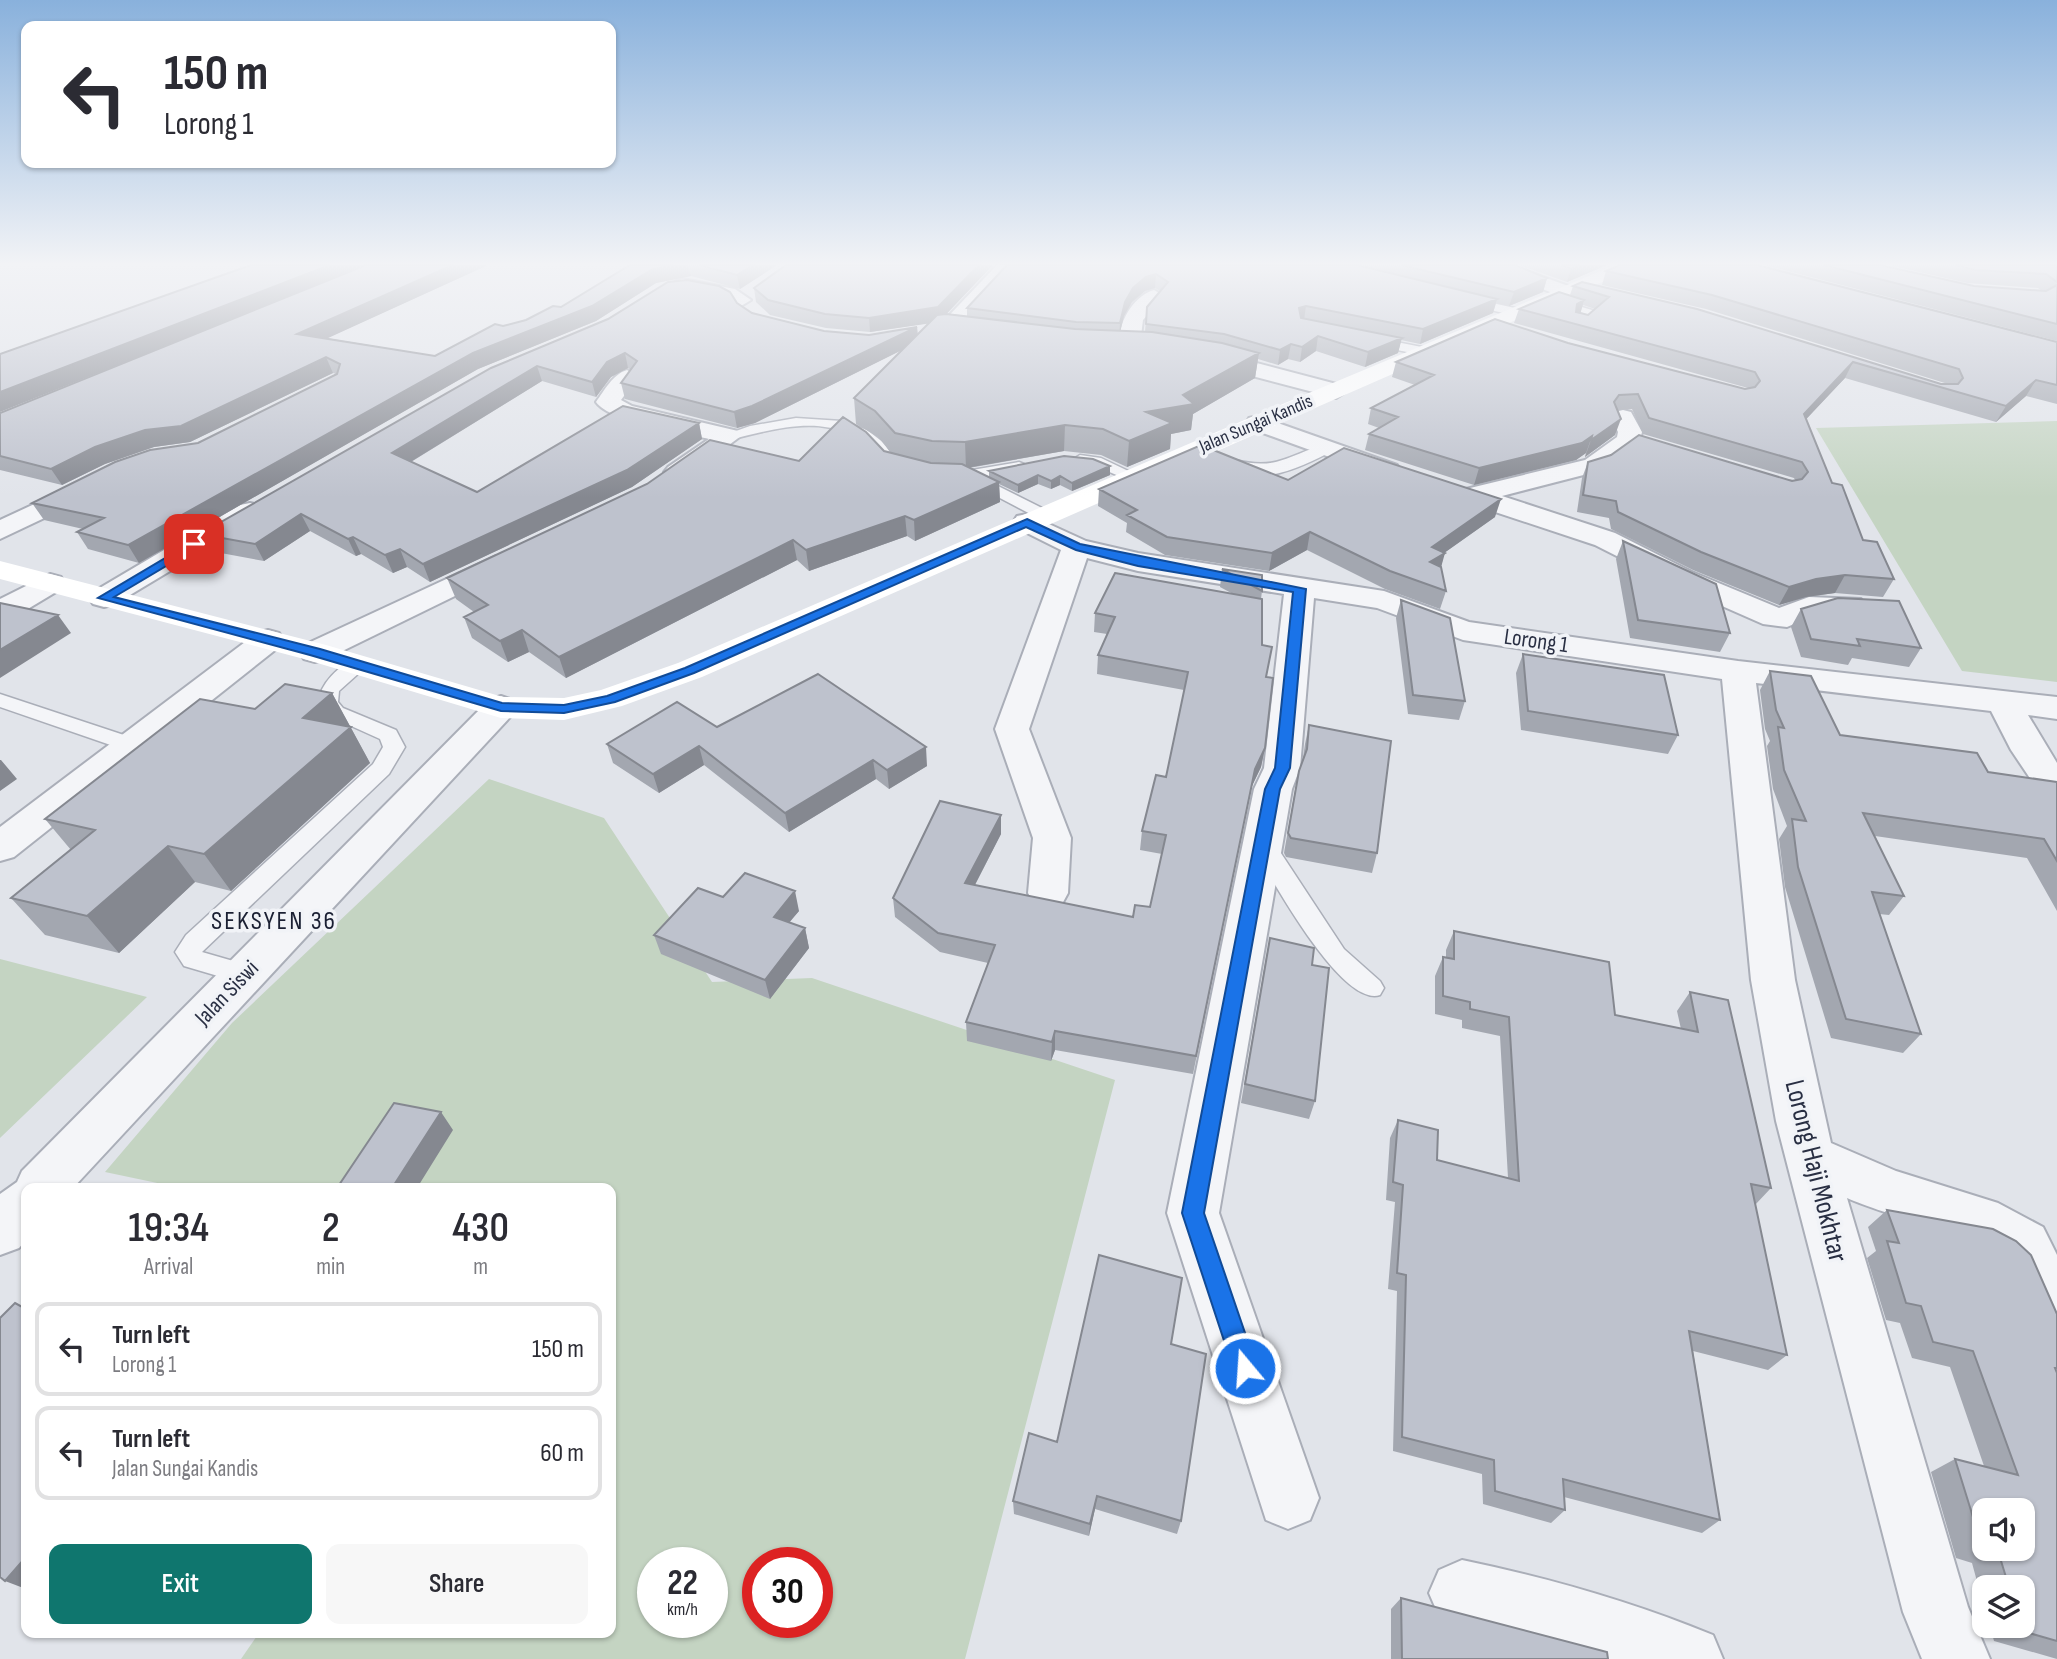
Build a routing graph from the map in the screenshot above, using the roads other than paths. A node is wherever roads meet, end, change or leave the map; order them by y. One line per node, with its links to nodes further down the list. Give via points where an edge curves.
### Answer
1 (1132, 342): 4 (street)
2 (1380, 342): 5 (lane)
3 (1450, 342): 5 (street, Jalan Sungai Kandis)
4 (1132, 347)
5 (1427, 352): 8 (street, Jalan Sungai Kandis)
6 (1186, 354): 8 (street, via 1222,359)
7 (627, 377): 11 (street, via 608,402 624,411)
8 (1336, 391): 9 (street, Jalan Sungai Kandis)
9 (1258, 423): 12 (street); 13 (street, Jalan Sungai Kandis)
10 (1634, 435): 30 (street, via 1594,465 1461,492 1605,539 1774,617 1787,618 1809,606 1834,603)
11 (729, 436): 16 (lane, via 782,423 834,424 860,430 883,446 891,465); 20 (street)
12 (1327, 448): 13 (lane, via 1295,465 1266,471 1248,470); 19 (street)
13 (1195, 450): 18 (street, Jalan Sungai Kandis)
14 (1064, 458): 18 (lane, via 1096,461)
15 (1041, 463): 22 (lane, via 961,476)
16 (922, 472)
17 (109, 475): 23 (street)
18 (1133, 477): 22 (street, Jalan Sungai Kandis)
19 (1415, 479)
20 (654, 487)
21 (270, 499): 29 (street)
22 (1036, 519): 24 (street, Lorong 1); 38 (street, Jalan Sungai Kandis, via 690,670 610,699 564,709)
23 (0, 531)
24 (1076, 547): 28 (street, Lorong 1); 44 (street, via 1012,729 1052,838)
25 (516, 555): 33 (street)
26 (0, 570): 27 (street, Jalan Sungai Kandis)
27 (50, 583): 29 (street, Jalan Sungai Kandis); 31 (street)
28 (1300, 589): 35 (street, Lorong 1, via 1384,600 1463,631); 42 (street, via 1282,768 1273,789)
29 (104, 598): 32 (street, Jalan Sungai Kandis)
30 (1881, 609)
31 (0, 612)
32 (268, 640): 33 (street, Jalan Sungai Kandis); 40 (street)
33 (315, 652): 34 (street, Jalan Sungai Kandis)
34 (358, 665): 38 (street, Jalan Sungai Kandis); 45 (lane, via 329,689 328,703 336,712 389,735 394,747 381,769 188,952 193,959)
35 (1738, 671): 37 (street, Lorong 1); 47 (street, Lorong Haji Mokhtar, via 1773,980)
36 (0, 701): 40 (lane)
37 (2003, 701): 39 (street, Lorong 1); 41 (street, via 2029,751)
38 (501, 707): 45 (street, Jalan Siswi)
39 (2057, 708)
40 (132, 745): 43 (street)
41 (2057, 790)
42 (1263, 844): 46 (lane, via 1335,956); 53 (street, via 1193,1213)
43 (0, 847)
44 (1048, 893)
45 (245, 974): 48 (street, Jalan Siswi)
46 (1371, 988)
47 (1810, 1158): 51 (street, via 1891,1193 1979,1220); 56 (street, Lorong Haji Mokhtar, via 1936,1612)
48 (45, 1183)
49 (21, 1208): 50 (street)
50 (0, 1230)
51 (2041, 1246): 52 (street)
52 (2057, 1313)
53 (1288, 1498)
54 (1462, 1593): 55 (street, via 1554,1612)
55 (1689, 1659)
56 (1956, 1659)

